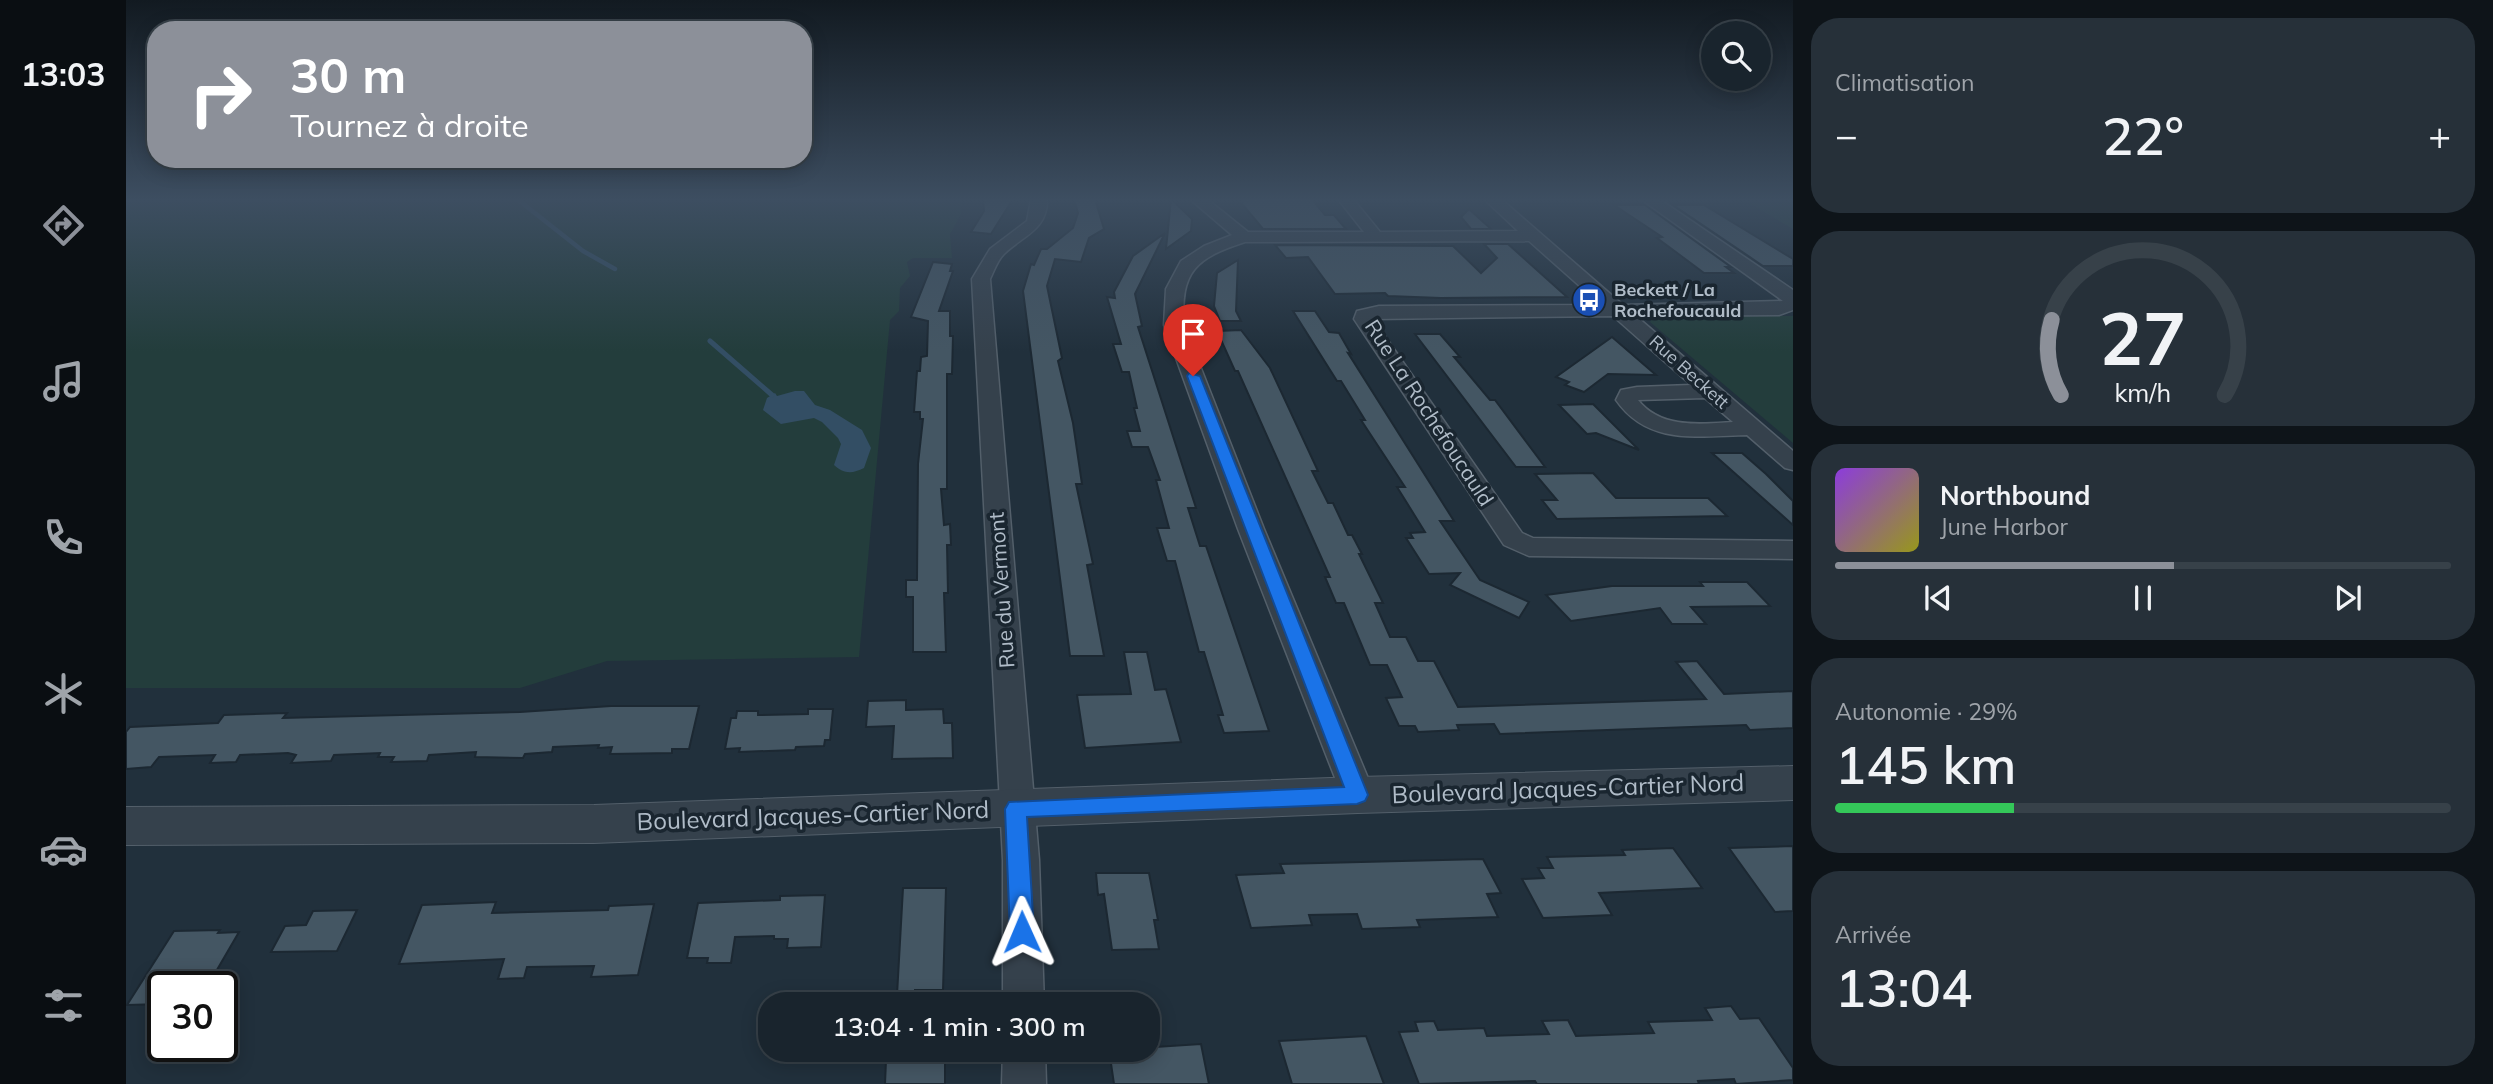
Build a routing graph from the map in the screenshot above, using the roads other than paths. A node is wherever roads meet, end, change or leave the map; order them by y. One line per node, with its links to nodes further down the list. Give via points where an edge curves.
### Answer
1 (999, 250): 12 (street, Rue du Vermont, via 981,279)
2 (1206, 250): 11 (street, via 1187,263 1175,281 1171,300 1174,324)
3 (1549, 250): 5 (street, Rue Beckett)
4 (1722, 250): 5 (street, Rue La Rochefoucauld, via 1783,290 1792,304 1779,309)
5 (1619, 310): 6 (street, Rue Beckett); 9 (street, Rue La Rochefoucauld, via 1379,312 1363,319 1502,524 1521,543 1564,549)
6 (1710, 391): 7 (street, Rue Beckett); 7 (street, via 1637,393 1627,400 1639,415 1663,426)
7 (1753, 428): 8 (street, Rue Beckett)
8 (1793, 463)
9 (1793, 550)
10 (1793, 783): 11 (street, Boulevard Jacques-Cartier Nord)
11 (1357, 795): 12 (street, Boulevard Jacques-Cartier Nord)
12 (1016, 809): 13 (street, Boulevard Jacques-Cartier Nord, via 594,824); 14 (street, Rue du Vermont)
13 (126, 826)
14 (1023, 992)
15 (1024, 1062): 16 (street)
16 (1024, 1084)

